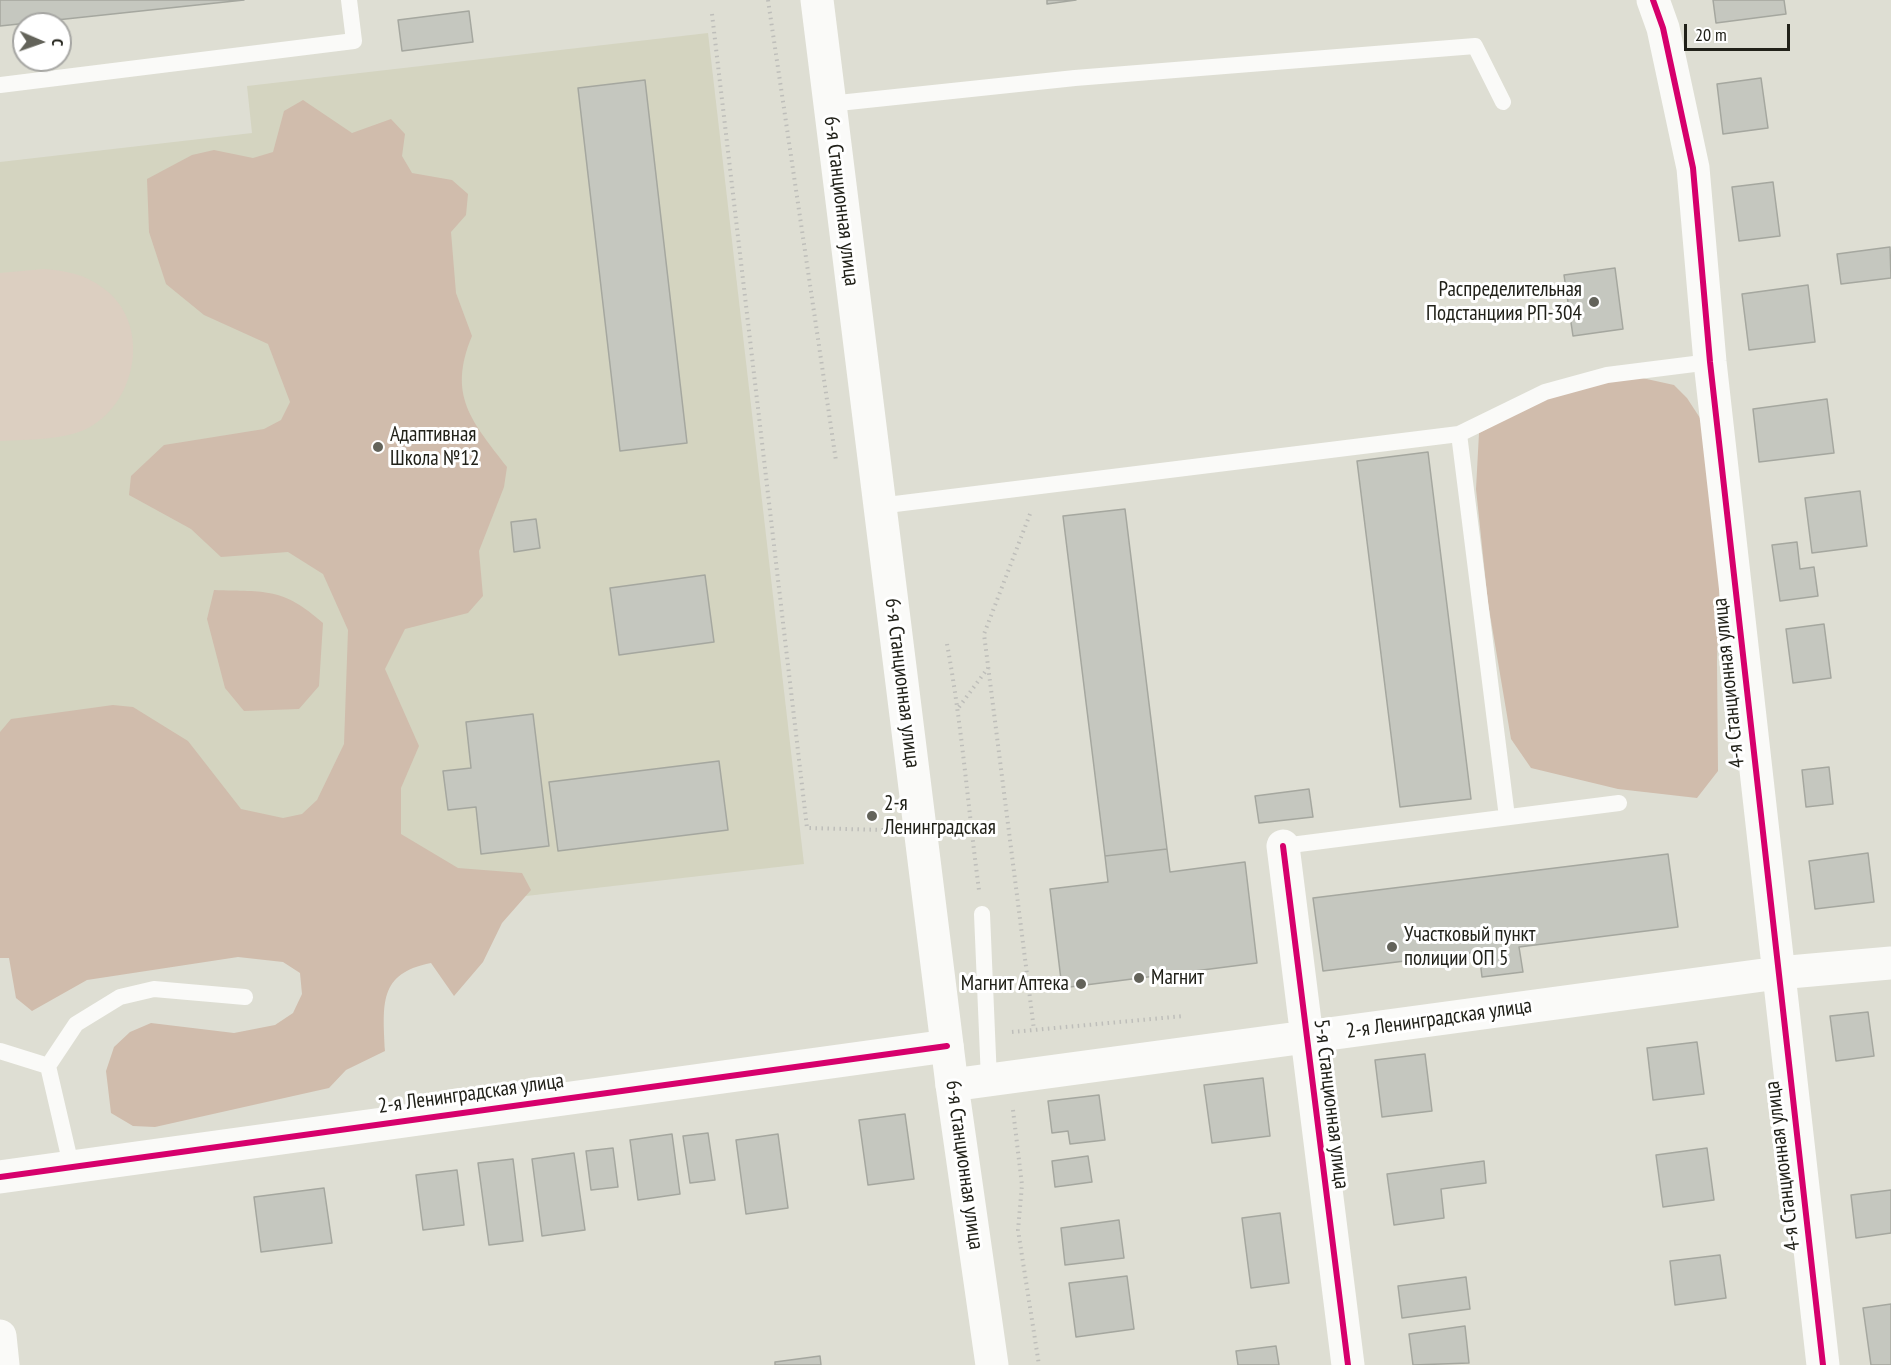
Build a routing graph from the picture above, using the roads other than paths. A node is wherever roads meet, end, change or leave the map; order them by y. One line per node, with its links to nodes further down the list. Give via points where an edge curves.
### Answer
1 (349, 0): 4 (lane, via 354,41)
2 (816, 0): 6 (street, 6-я Станционная улица)
3 (1653, 0): 7 (street, 4-я Станционная улица, via 1663,28 1693,168)
4 (0, 85)
5 (1503, 102): 6 (lane, via 1475,46 1075,78)
6 (829, 104): 9 (street, 6-я Станционная улица)
7 (1710, 362): 8 (lane, via 1607,375 1545,392); 15 (street, 4-я Станционная улица)
8 (1459, 434): 9 (lane); 11 (lane)
9 (879, 506): 18 (street, 6-я Станционная улица)
10 (1619, 803): 11 (lane)
11 (1507, 817): 12 (lane)
12 (1283, 846): 17 (street, 5-я Станционная улица)
13 (982, 914): 21 (lane, via 987,1034)
14 (1891, 963): 15 (street, 2-я Ленинградская улица)
15 (1778, 973): 17 (street, 2-я Ленинградская улица); 29 (street, 4-я Станционная улица)
16 (245, 997): 20 (lane, via 154,989 120,997 76,1024)
17 (1306, 1038): 21 (street, 2-я Ленинградская улица); 28 (street, 5-я Станционная улица)
18 (947, 1046): 22 (street, 6-я Станционная улица); 23 (street, 2-я Ленинградская улица)
19 (0, 1051): 20 (lane)
20 (48, 1066): 23 (lane)
21 (999, 1079): 22 (street, 2-я Ленинградская улица)
22 (952, 1085): 27 (street, 6-я Станционная улица)
23 (71, 1166): 24 (street, 2-я Ленинградская улица)
24 (0, 1177)
25 (0, 1336): 26 (street)
26 (3, 1365)
27 (992, 1365)
28 (1348, 1365)
29 (1822, 1365)

